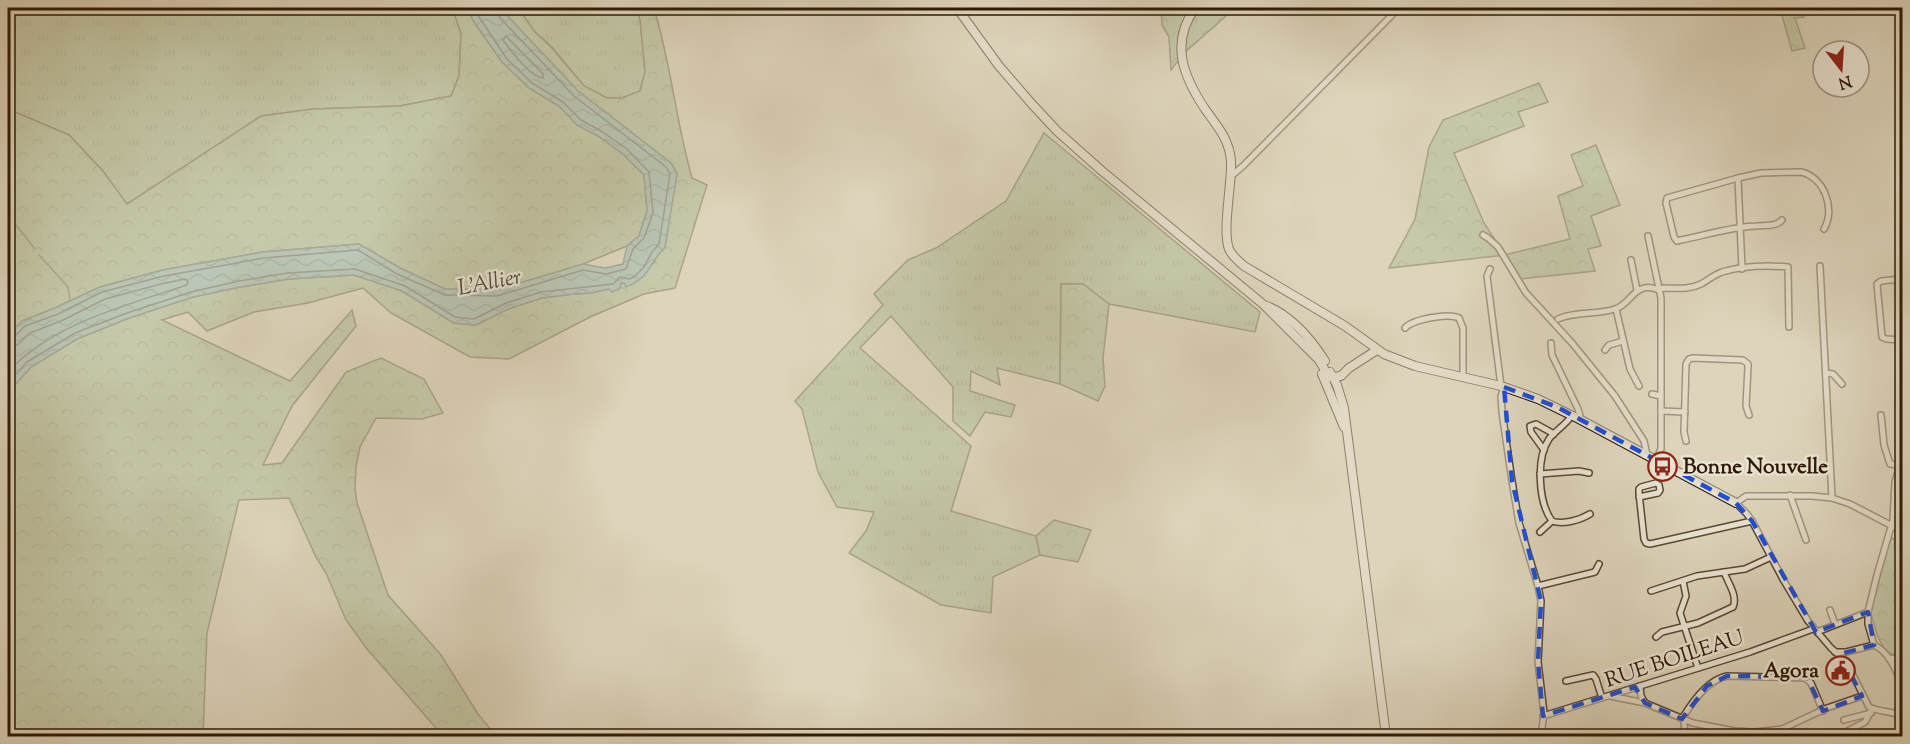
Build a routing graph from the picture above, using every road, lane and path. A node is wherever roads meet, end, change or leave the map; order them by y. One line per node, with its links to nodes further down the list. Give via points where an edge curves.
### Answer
1 (957, 8): 18 (main road, via 999,66 1057,131)
2 (1195, 8): 4 (main road, via 1183,32 1180,52 1198,97 1228,144)
3 (1396, 8): 4 (street)
4 (1230, 177): 26 (main road, via 1227,235 1232,254 1244,266 1345,326)
5 (1738, 178): 7 (street); 7 (street, via 1670,197 1665,202 1677,241); 8 (street, via 1761,173 1807,174 1826,194 1828,219)
6 (1782, 220): 7 (street, via 1779,224)
7 (1741, 227): 14 (street)
8 (1824, 229)
9 (1483, 236): 46 (street, via 1498,247 1526,293 1615,396 1644,441)
10 (1648, 236): 17 (street)
11 (1631, 260): 16 (street)
12 (1820, 266): 30 (street)
13 (1490, 269): 35 (street, via 1487,276)
14 (1742, 269): 17 (street, via 1722,272 1693,287); 21 (street, via 1788,267)
15 (1902, 279): 23 (street, via 1877,284 1882,337)
16 (1637, 290): 17 (street); 19 (street)
17 (1659, 290): 37 (street)
18 (1264, 304): 32 (main road, via 1312,353); 32 (main road, via 1307,337 1320,353)
19 (1616, 309): 20 (street); 24 (street)
20 (1558, 319)
21 (1789, 327)
22 (1405, 328): 31 (street, via 1410,323 1447,316 1459,318 1463,328)
23 (1902, 340)
24 (1623, 341): 27 (street); 34 (street)
25 (1551, 343): 42 (street, via 1552,355 1580,412)
26 (1369, 345): 28 (main road); 29 (main road)
27 (1605, 350)
28 (1381, 352): 29 (main road); 31 (main road, via 1415,366)
29 (1365, 357): 32 (main road)
30 (1826, 373): 33 (street, via 1833,374); 54 (street)
31 (1463, 377): 35 (main road)
32 (1329, 378): 97 (main road, via 1346,431)
33 (1842, 384)
34 (1639, 386)
35 (1502, 387): 42 (main road); 67 (street, via 1512,481)
36 (1652, 393): 37 (street)
37 (1661, 396): 38 (street)
38 (1661, 411): 39 (street); 48 (street, via 1661,450)
39 (1684, 412): 40 (street, via 1686,364 1689,359 1703,358 1743,360 1748,364); 44 (street)
40 (1749, 415)
41 (1881, 415): 49 (street, via 1890,464)
42 (1575, 417): 43 (street); 46 (main road)
43 (1554, 434): 45 (street); 45 (street, via 1536,424 1530,426)
44 (1686, 441)
45 (1544, 450): 51 (street)
46 (1647, 455): 48 (main road)
47 (1902, 458): 49 (street)
48 (1656, 460): 55 (main road)
49 (1901, 465): 59 (street, via 1895,482)
50 (1589, 473): 51 (street)
51 (1540, 474): 57 (street, via 1545,506)
52 (1790, 495): 54 (street); 55 (street, via 1746,496); 62 (street)
53 (1639, 497): 58 (street, via 1644,539 1650,544)
54 (1832, 498): 59 (street)
55 (1736, 503): 58 (street)
56 (1590, 514): 57 (street, via 1582,519)
57 (1552, 521): 61 (street)
58 (1752, 521): 63 (street)
59 (1892, 526): 60 (street); 70 (street)
60 (1902, 531)
61 (1540, 532)
62 (1806, 540)
63 (1771, 557): 65 (street, via 1745,569); 73 (street)
64 (1599, 564): 67 (street, via 1595,572)
65 (1724, 572): 66 (street); 72 (street, via 1735,604)
66 (1683, 581): 68 (street); 72 (street, via 1686,596 1680,613)
67 (1538, 586): 93 (street, via 1542,609 1538,662)
68 (1651, 591)
69 (1830, 610): 71 (street)
70 (1868, 612): 71 (street, RUE BOILEAU); 75 (street)
71 (1835, 624): 73 (street, RUE BOILEAU)
72 (1685, 627): 74 (street); 81 (street)
73 (1815, 631): 76 (street); 81 (street, RUE BOILEAU)
74 (1656, 637)
75 (1874, 645): 77 (street); 78 (street)
76 (1835, 652): 77 (street); 80 (street)
77 (1846, 652): 80 (street)
78 (1888, 658): 79 (street); 85 (street)
79 (1902, 659)
80 (1846, 662): 87 (street)
81 (1698, 668): 84 (street, RUE BOILEAU)
82 (1902, 674): 85 (street)
83 (1566, 681): 88 (street, via 1593,675)
84 (1640, 686): 86 (street, RUE BOILEAU); 90 (street)
85 (1902, 687)
86 (1628, 690): 88 (street, RUE BOILEAU); 89 (street)
87 (1862, 696): 91 (street); 92 (street)
88 (1605, 697): 89 (street); 93 (street, RUE BOILEAU)
89 (1629, 699): 90 (street)
90 (1645, 703): 95 (street)
91 (1823, 711): 95 (street, via 1782,729 1764,732 1717,729); 95 (street, via 1806,678 1727,676 1707,686)
92 (1871, 711): 94 (street); 96 (street); 100 (street, via 1865,722)
93 (1543, 716): 98 (street)
94 (1902, 716)
95 (1683, 719): 99 (street)
96 (1844, 720)
97 (1386, 736)
98 (1541, 736)
99 (1685, 736)
100 (1838, 736)

